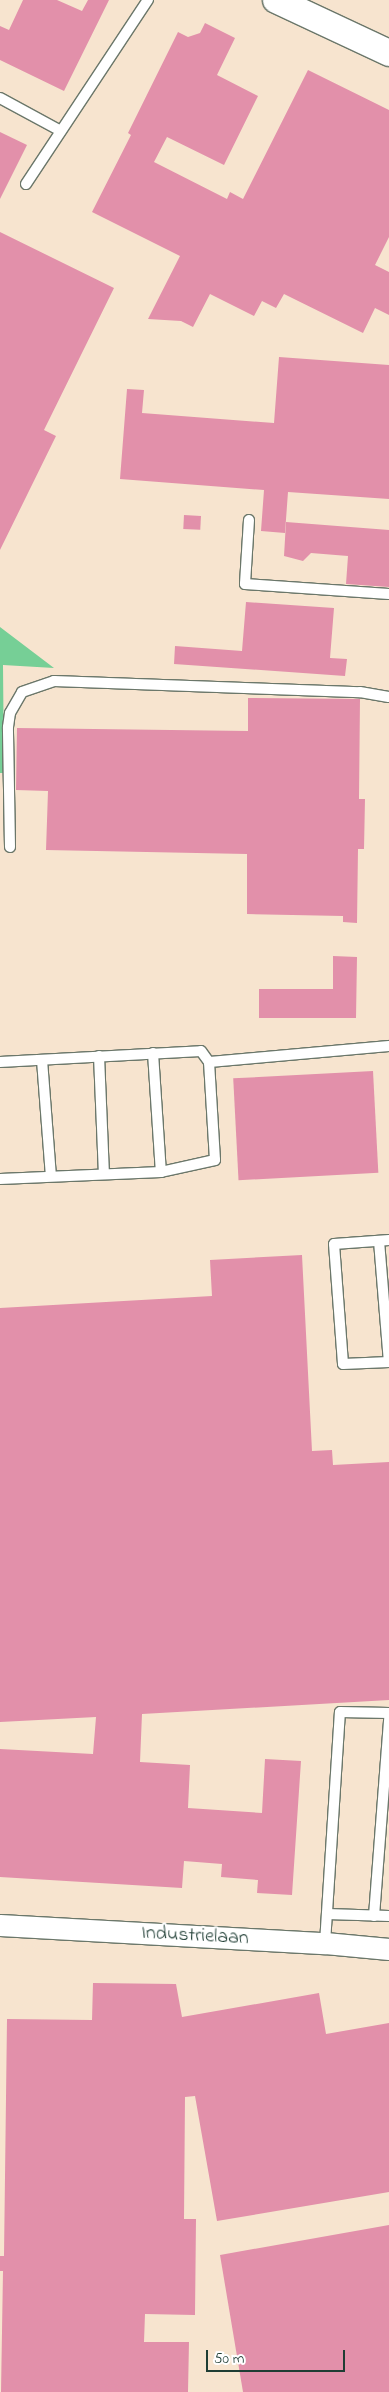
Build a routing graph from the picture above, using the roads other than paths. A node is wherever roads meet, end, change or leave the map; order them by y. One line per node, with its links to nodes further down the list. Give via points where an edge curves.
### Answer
1 (148, 0): 5 (lane)
2 (276, 0): 3 (street)
3 (389, 53)
4 (0, 98): 5 (lane)
5 (61, 131): 6 (lane)
6 (26, 184)
7 (248, 520): 8 (lane, via 245,584)
8 (389, 594)
9 (389, 697): 10 (lane, via 360,692 54,681 22,692 10,713 8,727)
10 (10, 847)
11 (389, 1046): 16 (lane)
12 (153, 1053): 13 (lane); 16 (lane, via 201,1050); 17 (lane)
13 (99, 1056): 14 (lane); 18 (lane)
14 (42, 1060): 15 (lane); 19 (lane)
15 (0, 1062)
16 (209, 1062): 17 (lane, via 214,1160)
17 (161, 1172): 18 (lane)
18 (104, 1174): 19 (lane)
19 (51, 1176): 20 (lane)
20 (0, 1179)
21 (384, 1240): 22 (lane); 22 (lane, via 334,1244 342,1364)
22 (389, 1362)
23 (389, 1713): 25 (lane, via 340,1712)
24 (389, 1718): 26 (lane)
25 (327, 1914): 26 (lane); 29 (lane)
26 (374, 1916): 27 (lane)
27 (389, 1916)
28 (0, 1925): 29 (street, Industrielaan)
29 (326, 1943): 30 (street, Industrielaan)
30 (389, 1949)

